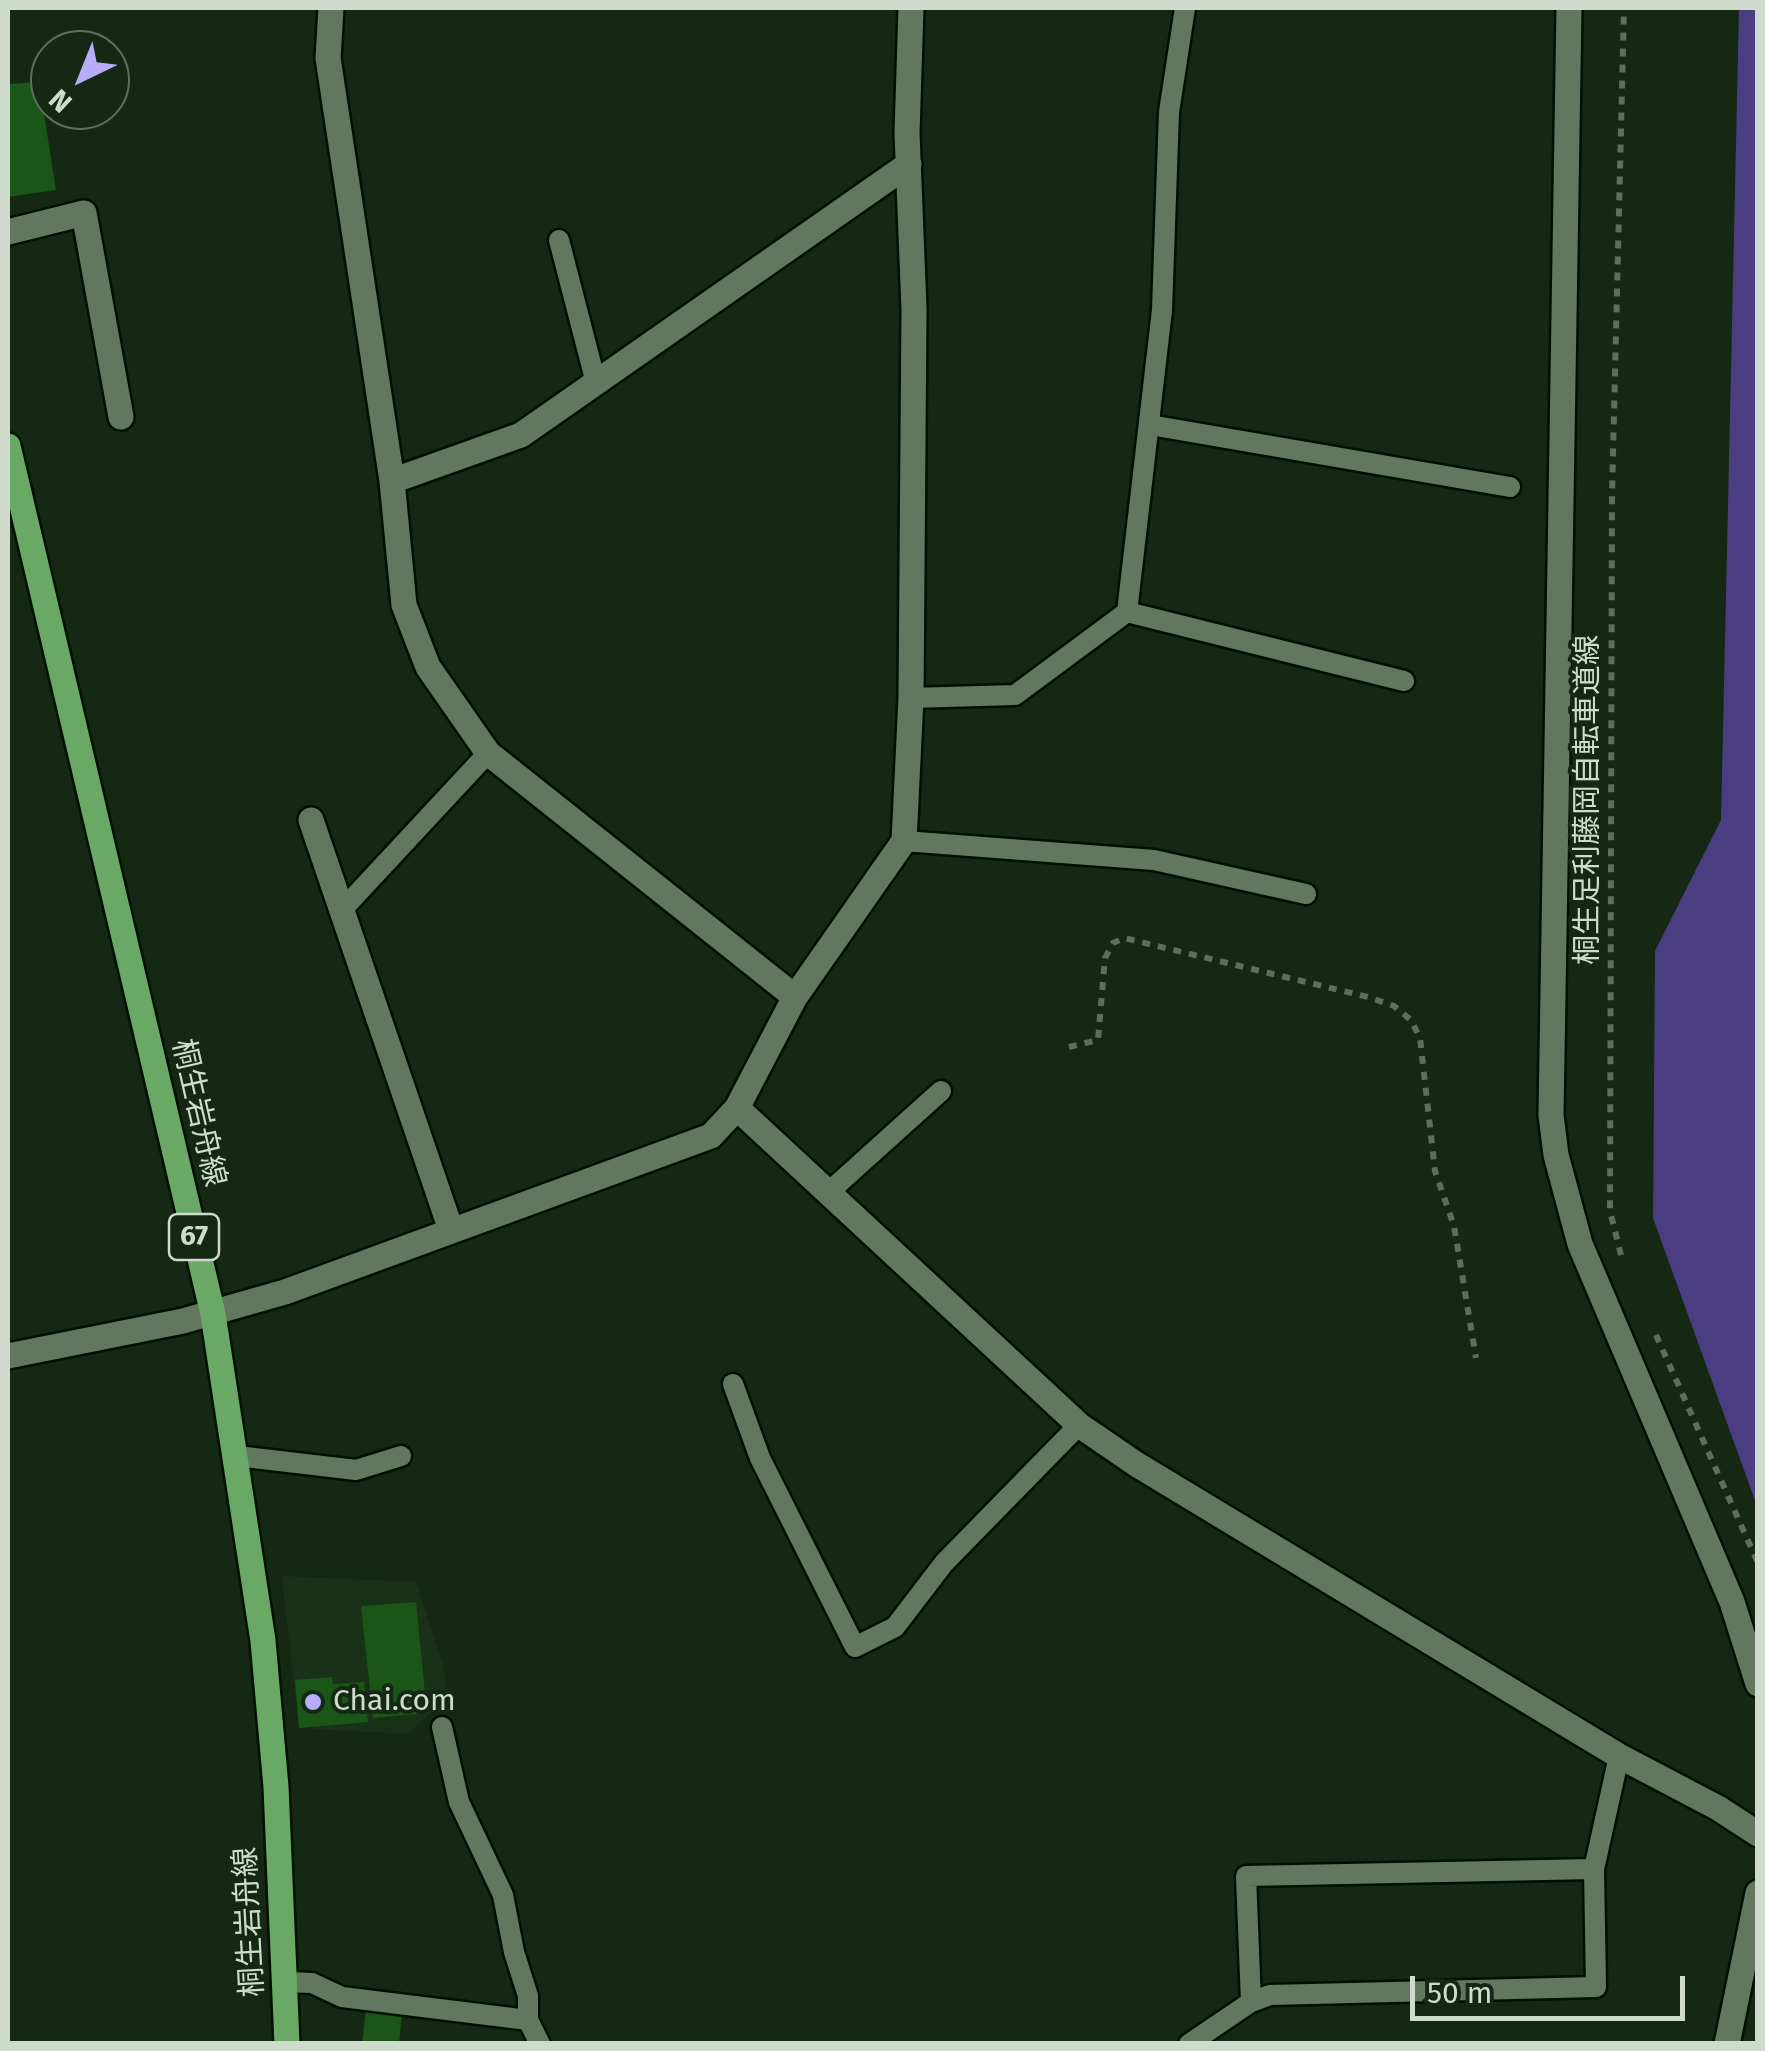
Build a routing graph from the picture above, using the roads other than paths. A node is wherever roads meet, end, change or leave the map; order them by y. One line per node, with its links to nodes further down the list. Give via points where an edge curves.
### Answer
1 (331, 8): 12 (street, via 328,58)
2 (911, 8): 5 (street)
3 (1186, 8): 10 (lane, via 1169,112 1162,310)
4 (1569, 8): 33 (street, via 1551,1116 1580,1244 1732,1602)
5 (909, 164): 8 (street); 16 (street)
6 (8, 232): 9 (street, via 84,213)
7 (559, 240): 8 (lane)
8 (596, 383): 12 (street, via 521,435)
9 (121, 418)
10 (1150, 425): 13 (lane); 14 (lane)
11 (8, 446): 27 (main road, 桐生岩舟線 / 67)
12 (392, 482): 17 (street, via 404,605 428,666)
13 (1510, 486)
14 (1127, 612): 15 (lane); 16 (lane, via 1015,694)
15 (1404, 680)
16 (911, 698): 19 (street)
17 (488, 753): 21 (lane); 22 (street)
18 (311, 820): 21 (street)
19 (904, 842): 20 (lane, via 1154,860); 22 (street)
20 (1306, 894)
21 (342, 910): 26 (street)
22 (796, 997): 24 (street)
23 (942, 1091): 25 (lane)
24 (737, 1108): 25 (street); 26 (street, via 711,1136)
25 (830, 1191): 30 (street)
26 (451, 1230): 27 (street)
27 (213, 1314): 28 (street); 31 (main road, 桐生岩舟線 / 67)
28 (8, 1356)
29 (733, 1384): 30 (lane, via 760,1458 854,1647 895,1627 944,1563)
30 (1079, 1425): 35 (street)
31 (236, 1456): 32 (lane, via 356,1470); 39 (main road, 桐生岩舟線 / 67, via 263,1640)
32 (402, 1456)
33 (1758, 1684)
34 (442, 1726): 41 (lane, via 458,1802 502,1895)
35 (1619, 1756): 36 (street); 37 (lane)
36 (1758, 1834)
37 (1594, 1869): 40 (lane, via 1596,1987 1270,1995); 40 (lane, via 1246,1876)
38 (1758, 1893): 45 (street)
39 (286, 1982): 41 (lane, via 312,1983 342,1998); 42 (main road, 桐生岩舟線 / 67)
40 (1251, 2002): 44 (lane)
41 (528, 2020): 43 (lane)
42 (287, 2044)
43 (540, 2044)
44 (1190, 2044)
45 (1727, 2044)

